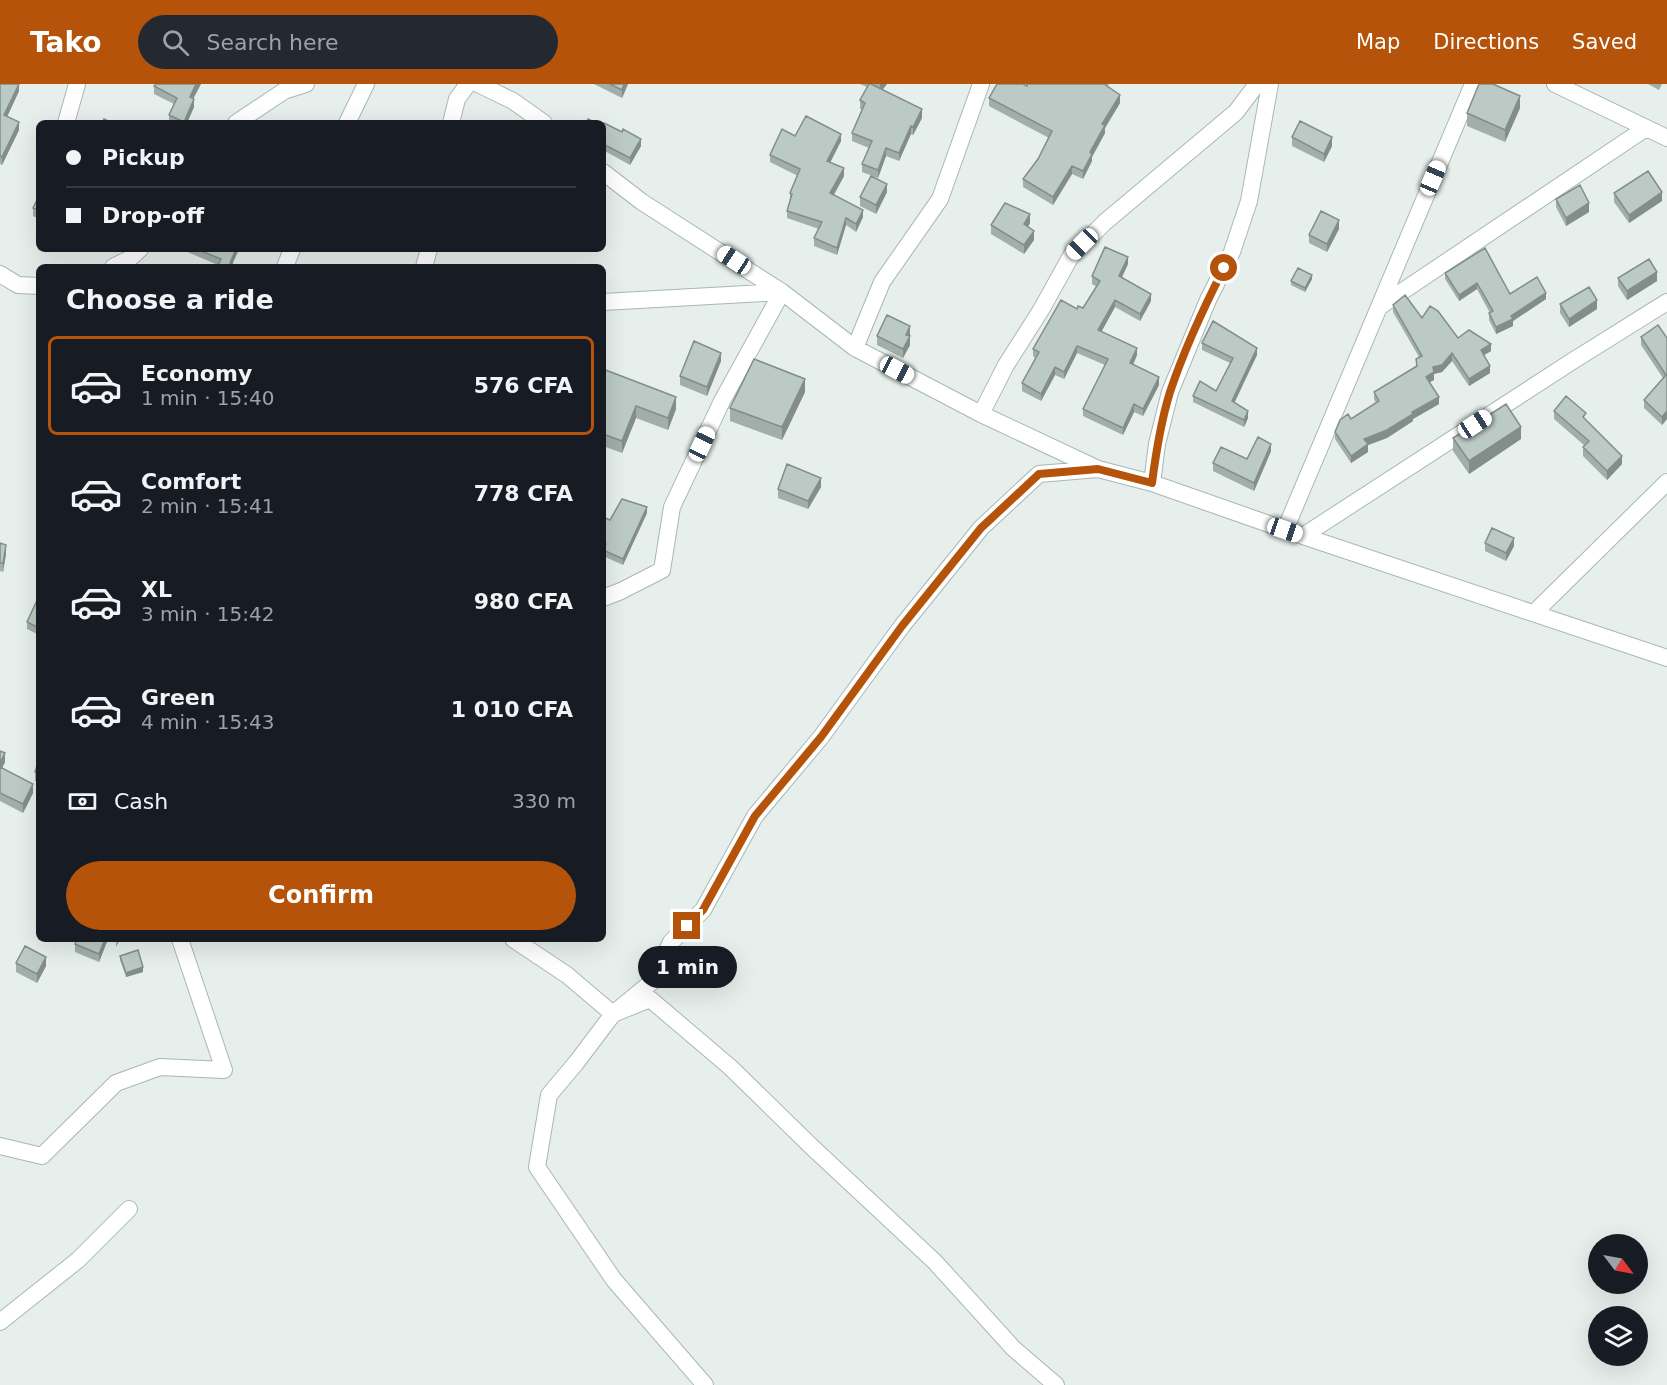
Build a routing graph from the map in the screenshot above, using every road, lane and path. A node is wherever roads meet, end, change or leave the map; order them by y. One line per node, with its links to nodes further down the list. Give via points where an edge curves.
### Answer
1 (77, 84): 11 (street)
2 (306, 84): 12 (street, via 284,91)
3 (366, 84): 13 (street)
4 (468, 84): 14 (street)
5 (478, 84): 15 (street)
6 (981, 84): 30 (street, via 940,199 882,282)
7 (1257, 84): 31 (street, via 1236,112 1105,222 1071,256 1005,365)
8 (1270, 84): 34 (street, via 1250,201 1232,252 1170,392)
9 (1473, 84): 29 (street)
10 (1555, 84): 16 (street)
11 (67, 120)
12 (240, 120)
13 (348, 120)
14 (452, 120)
15 (540, 120)
16 (1646, 128): 17 (street); 29 (street)
17 (1667, 138)
18 (606, 174): 25 (street, via 642,202)
19 (131, 256): 20 (street)
20 (118, 264)
21 (0, 274): 23 (street)
22 (0, 282): 23 (street)
23 (18, 285): 24 (street); 26 (street)
24 (36, 286)
25 (782, 292): 27 (street); 30 (street); 37 (street, via 722,401 672,507 662,570)
26 (36, 293)
27 (606, 302)
28 (1667, 302): 36 (street)
29 (1379, 307): 35 (street)
30 (855, 348): 31 (street)
31 (981, 414): 32 (street)
32 (1098, 469): 34 (street); 42 (street, via 1039,474 981,528 902,626 821,737 755,816 703,910 671,942 653,981)
33 (1667, 482): 38 (street)
34 (1152, 483): 35 (street)
35 (1285, 530): 36 (street)
36 (1303, 536): 38 (street)
37 (606, 597)
38 (1534, 613): 39 (street)
39 (1667, 658)
40 (181, 942): 43 (street, via 224,1070 160,1067 116,1083 42,1156)
41 (518, 942): 42 (street, via 567,975)
42 (613, 1014): 46 (street, via 549,1095 537,1167 614,1280); 47 (street, via 650,999 730,1068 935,1262 1013,1348)
43 (0, 1146)
44 (129, 1209): 45 (street, via 78,1260)
45 (0, 1322)
46 (705, 1385)
47 (1056, 1385)

